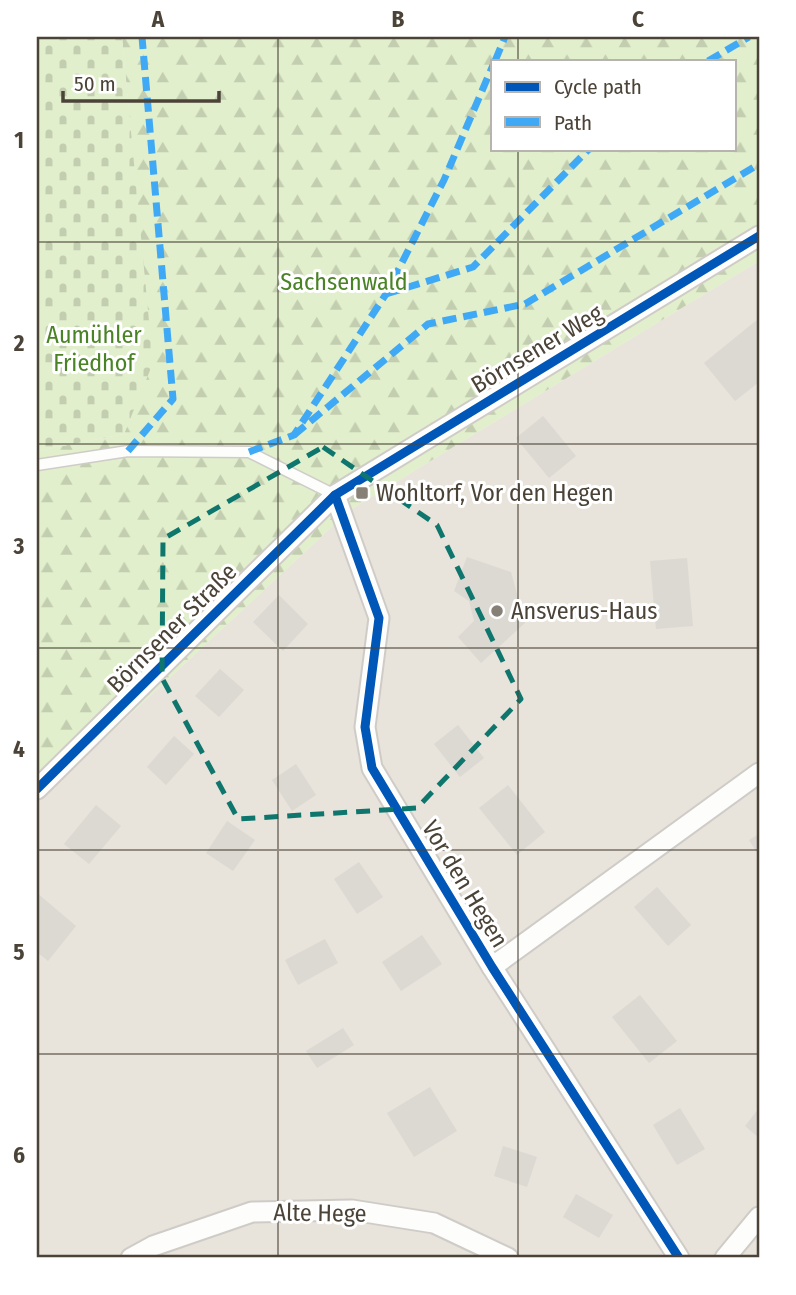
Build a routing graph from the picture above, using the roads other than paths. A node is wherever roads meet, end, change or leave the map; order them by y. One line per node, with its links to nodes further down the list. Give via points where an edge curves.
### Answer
1 (759, 236): 3 (street, Börnsener Weg)
2 (37, 465): 3 (lane, via 128,451 249,452)
3 (335, 495): 5 (street, Börnsener Straße); 6 (street, Vor den Hegen, via 379,618 365,727 372,768)
4 (759, 773): 6 (street, Vor den Hegen)
5 (37, 789)
6 (492, 967): 10 (street, Vor den Hegen)
7 (759, 1217): 11 (street)
8 (131, 1258): 9 (street, Alte Hege, via 252,1212 352,1210 434,1223)
9 (508, 1258)
10 (679, 1258)
11 (725, 1258)

